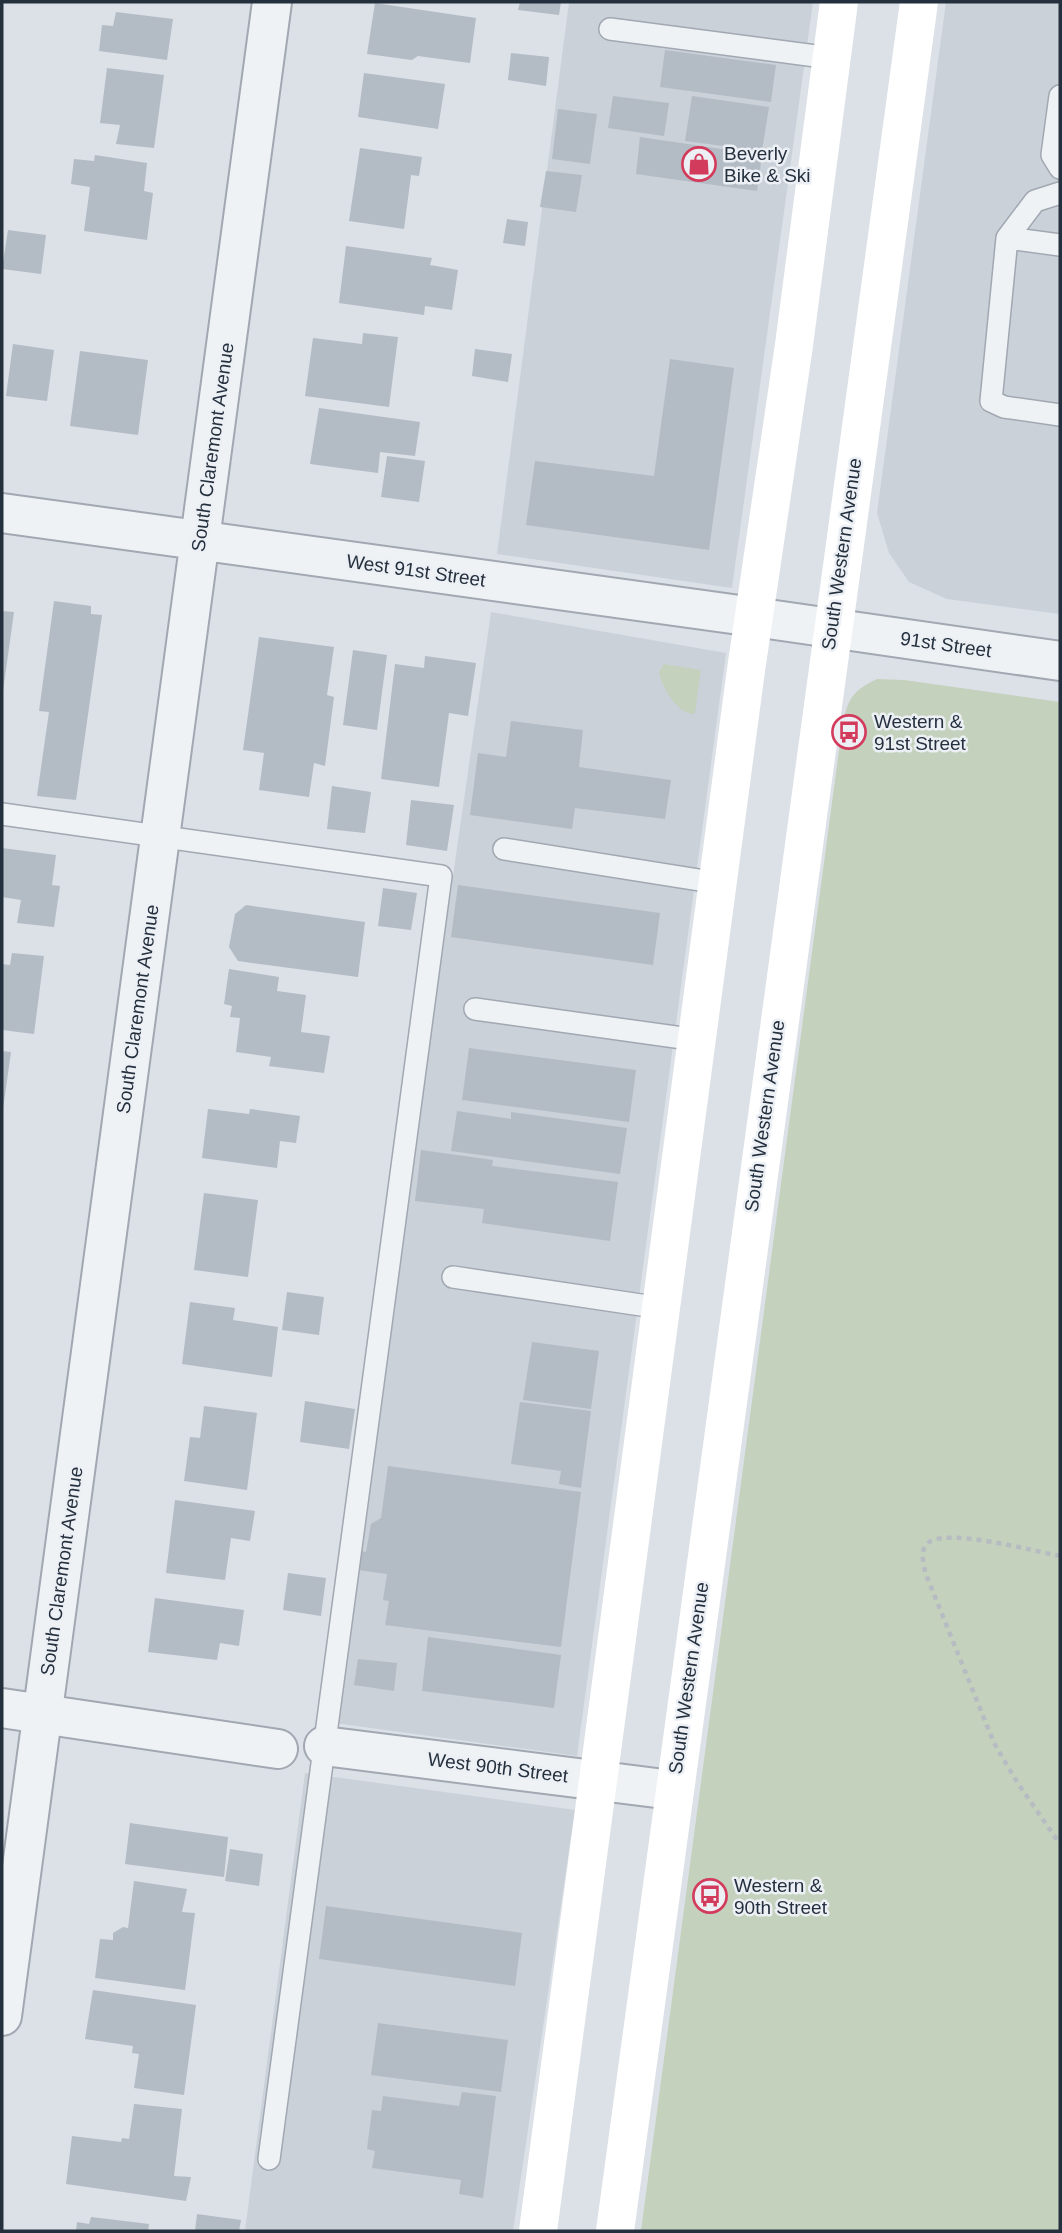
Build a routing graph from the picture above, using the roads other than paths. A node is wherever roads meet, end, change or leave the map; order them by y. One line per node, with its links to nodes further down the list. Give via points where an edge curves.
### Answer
1 (272, 2): 13 (street, South Claremont Avenue)
2 (839, 2): 5 (main road)
3 (919, 2): 15 (main road, South Western Avenue)
4 (610, 29): 5 (lane)
5 (831, 58): 14 (main road)
6 (1060, 96): 7 (lane, via 1052,155)
7 (1060, 169)
8 (1060, 193): 9 (lane, via 1035,201)
9 (1007, 238): 10 (lane); 11 (lane, via 990,401)
10 (1060, 245)
11 (1060, 415)
12 (2, 513): 13 (street, West 91st Street)
13 (199, 541): 14 (street, West 91st Street); 18 (street, South Claremont Avenue)
14 (754, 617): 15 (street, West 91st Street); 20 (main road)
15 (831, 628): 16 (street, 91st Street); 30 (main road, South Western Avenue)
16 (1060, 661)
17 (2, 814): 18 (lane)
18 (160, 836): 26 (street, South Claremont Avenue); 27 (lane, via 442,876)
19 (504, 849): 20 (lane)
20 (718, 883): 22 (main road)
21 (475, 1009): 22 (lane)
22 (697, 1040): 24 (main road)
23 (453, 1277): 24 (lane)
24 (661, 1308): 29 (main road)
25 (2, 1708): 26 (street)
26 (42, 1714): 28 (street); 31 (street, South Claremont Avenue)
27 (324, 1746): 29 (street, West 90th Street); 32 (lane)
28 (278, 1749)
29 (598, 1780): 30 (street, West 90th Street); 33 (main road)
30 (672, 1790): 34 (main road, South Western Avenue)
31 (2, 2016)
32 (268, 2159)
33 (538, 2231)
34 (615, 2231)

